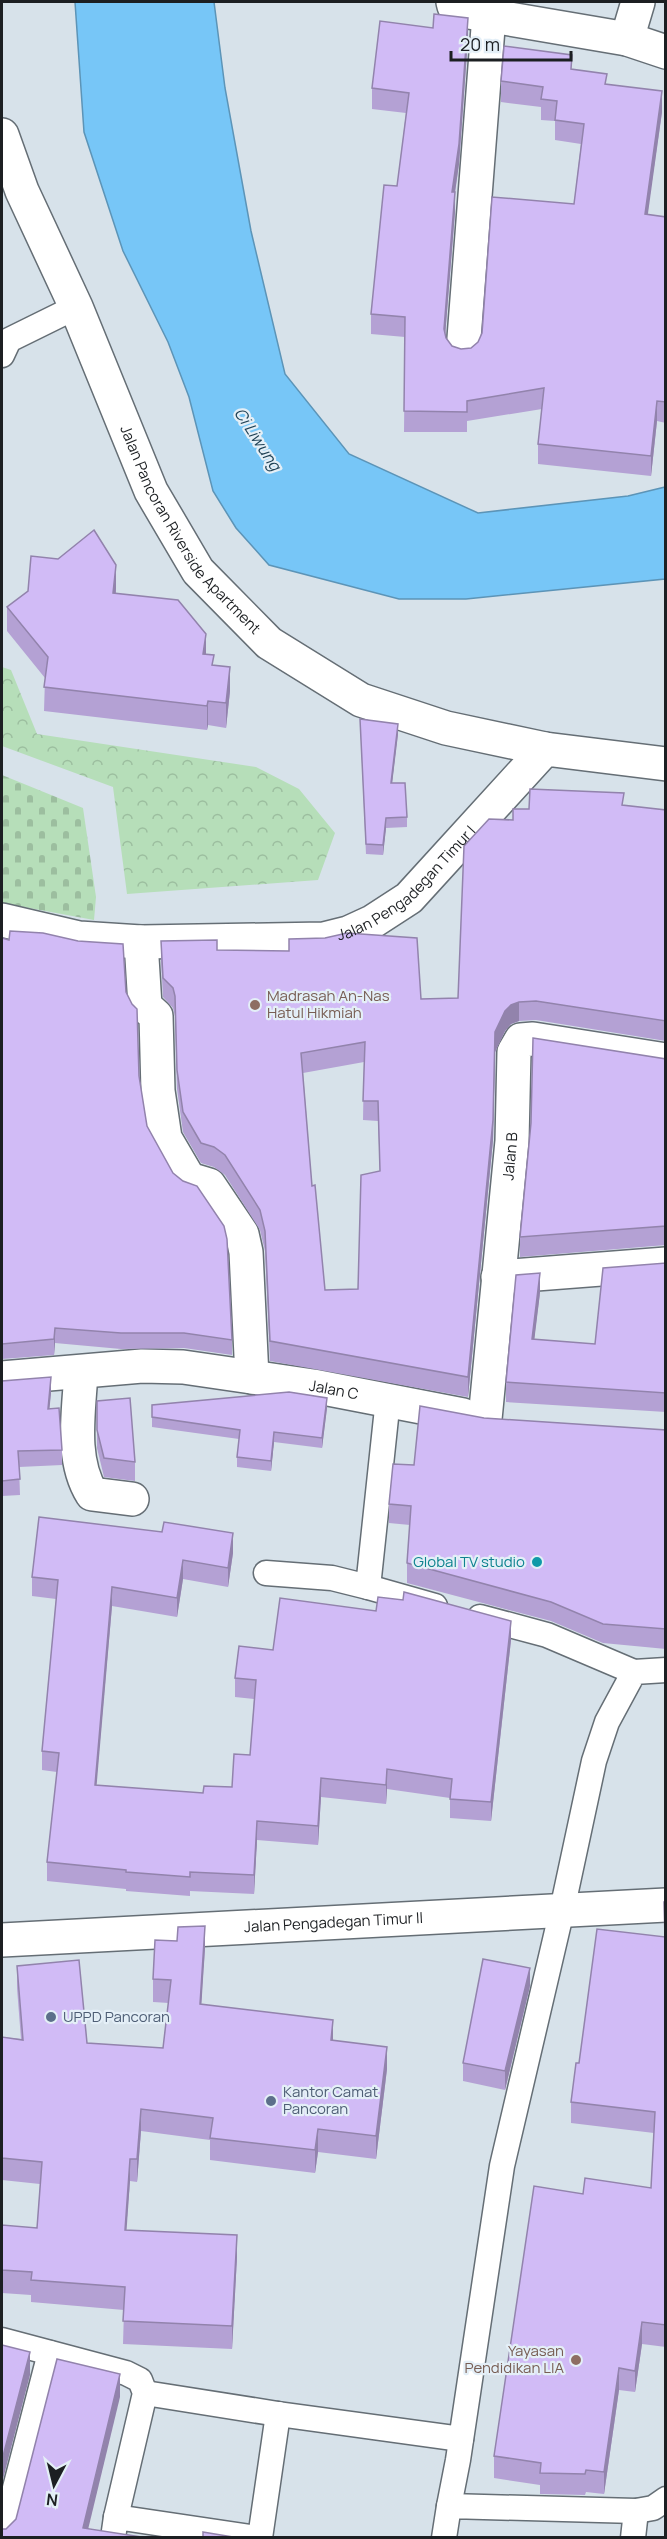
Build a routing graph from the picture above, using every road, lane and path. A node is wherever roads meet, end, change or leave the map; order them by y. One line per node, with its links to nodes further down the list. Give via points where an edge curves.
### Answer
1 (453, 2): 3 (street, via 463,11)
2 (638, 2): 4 (street)
3 (489, 15): 4 (street); 8 (street)
4 (627, 39): 5 (street)
5 (666, 52)
6 (2, 135): 7 (street, Jalan Pancoran Riverside Apartment, via 22,191)
7 (76, 307): 9 (lane, via 9,340); 10 (street, Jalan Pancoran Riverside Apartment, via 151,490 198,571 269,643 361,700 446,728)
8 (463, 351)
9 (2, 355)
10 (545, 749): 11 (street); 13 (street, Jalan Pengadegan Timur I, via 409,898 372,922 324,939)
11 (666, 764)
12 (2, 920): 13 (street, Jalan Pengadegan Timur I, via 79,938)
13 (141, 942): 18 (street, via 145,1006 156,1016 158,1091 165,1138 189,1179 208,1185 242,1234)
14 (666, 1060): 16 (street, Jalan B, via 533,1039 521,1041 514,1052 512,1141)
15 (666, 1264): 16 (street)
16 (498, 1277): 21 (street, Jalan B)
17 (81, 1372): 18 (street, Jalan C, via 142,1366 183,1367); 19 (street, Jalan C); 23 (street, via 78,1448 85,1483 92,1494)
18 (252, 1377): 20 (street, Jalan C)
19 (2, 1378)
20 (388, 1399): 21 (street, Jalan C); 25 (lane)
21 (485, 1419): 22 (street, Jalan C)
22 (519, 1422)
23 (132, 1499)
24 (266, 1573): 25 (lane, via 332,1578)
25 (368, 1587): 27 (lane, via 547,1635)
26 (666, 1670): 27 (lane)
27 (633, 1672): 29 (lane, via 607,1722 594,1761)
28 (666, 1905): 29 (street, Jalan Pengadegan Timur II)
29 (562, 1910): 30 (street, Jalan Pengadegan Timur II); 35 (lane, via 502,2166)
30 (2, 1940)
31 (2, 2340): 32 (lane)
32 (50, 2353): 33 (lane, via 126,2373 140,2380); 40 (lane)
33 (145, 2392): 34 (lane); 39 (lane)
34 (278, 2414): 35 (lane); 41 (lane)
35 (461, 2439): 37 (lane)
36 (666, 2499): 38 (lane, via 653,2508)
37 (449, 2506): 38 (lane); 42 (lane)
38 (636, 2511): 43 (lane)
39 (114, 2527): 41 (lane)
40 (2, 2538)
41 (258, 2538)
42 (444, 2538)
43 (633, 2538)

